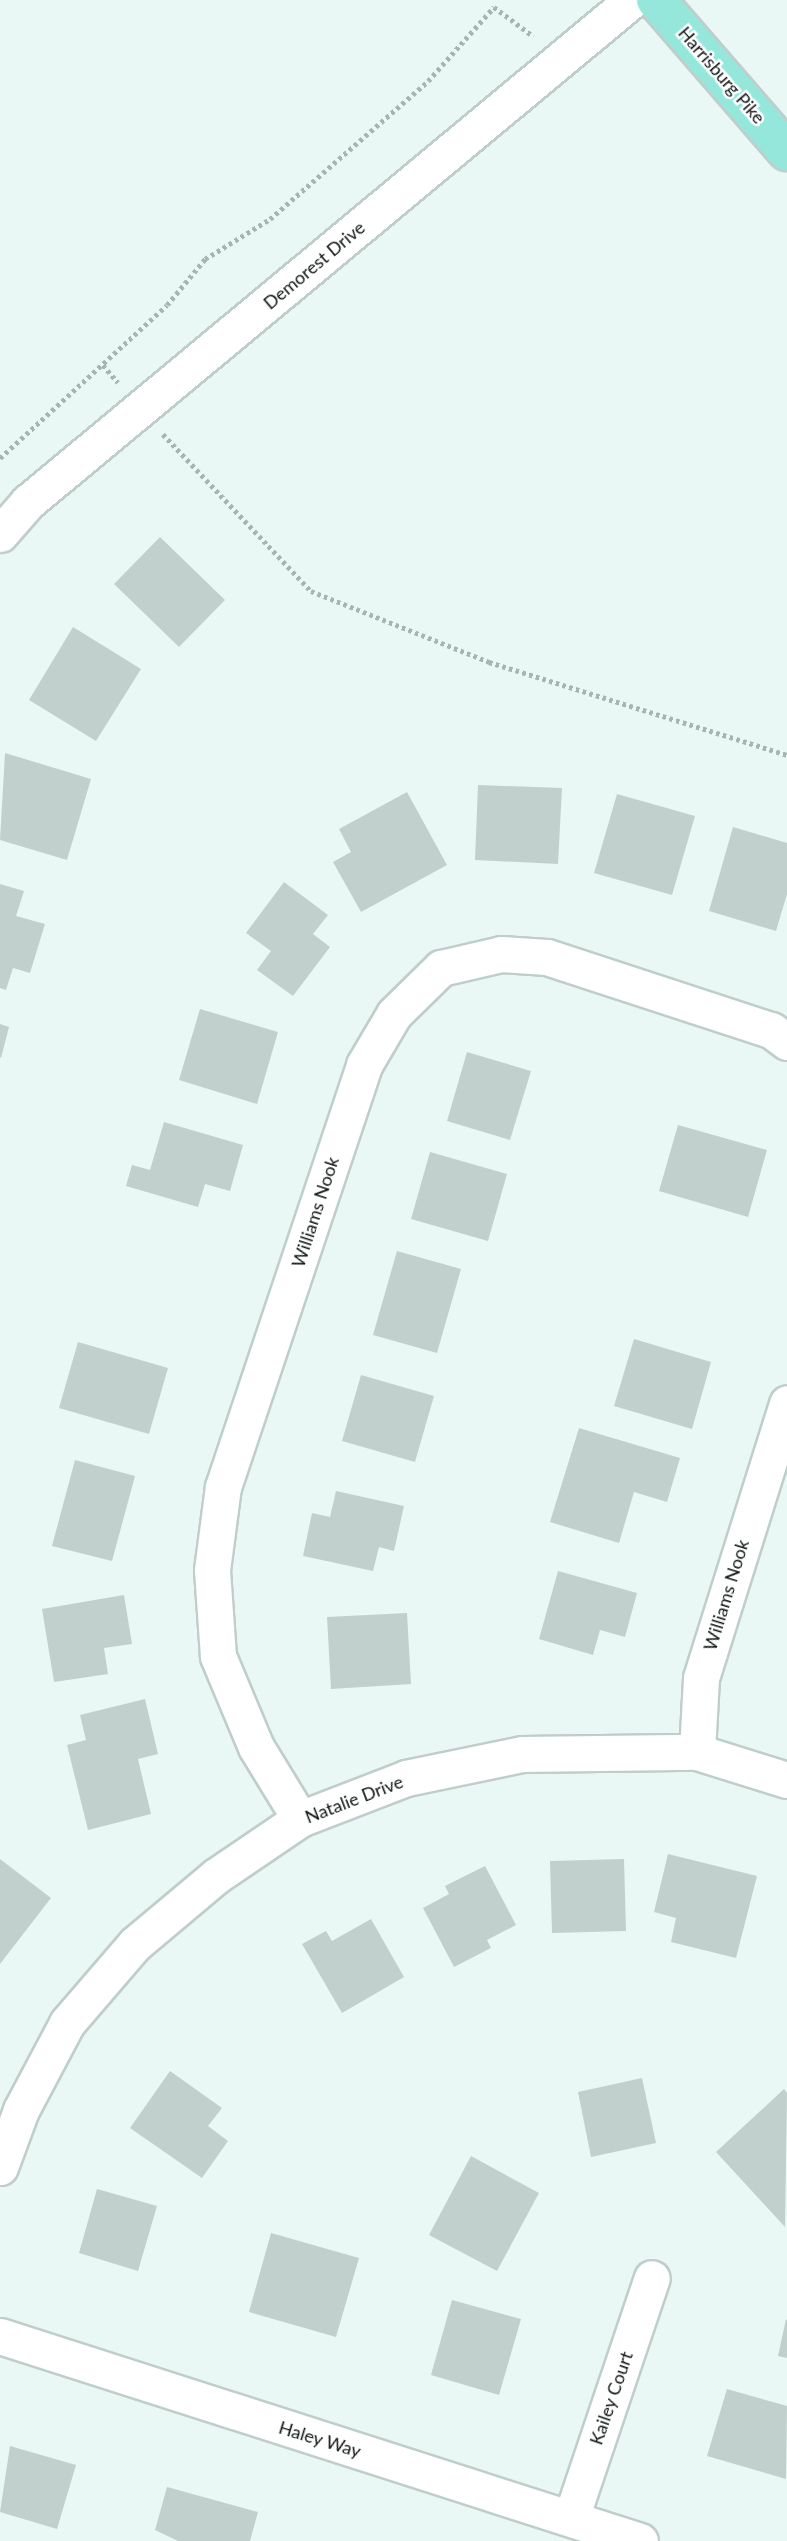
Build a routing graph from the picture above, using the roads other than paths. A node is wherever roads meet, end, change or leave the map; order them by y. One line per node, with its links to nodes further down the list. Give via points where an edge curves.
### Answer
1 (632, 0): 4 (street, Demorest Drive, via 28,502)
2 (656, 0): 3 (main road, Harrisburg Pike)
3 (787, 151)
4 (0, 534)
5 (787, 1042): 9 (street, Williams Nook, via 771,1030 547,957 501,954 442,968 394,1014 364,1065 223,1487 212,1570 218,1656 256,1747)
6 (787, 1403): 7 (street, Williams Nook, via 701,1678)
7 (696, 1752): 8 (street, Natalie Drive); 9 (street, Natalie Drive, via 536,1754 464,1763 405,1778)
8 (787, 1780)
9 (300, 1819): 10 (street, Natalie Drive, via 216,1876 135,1944 67,2023 21,2110)
10 (0, 2167)
11 (652, 2278): 13 (street, Kailey Court)
12 (0, 2336): 13 (street, Haley Way)
13 (571, 2518): 14 (street, Haley Way)
14 (640, 2541)

